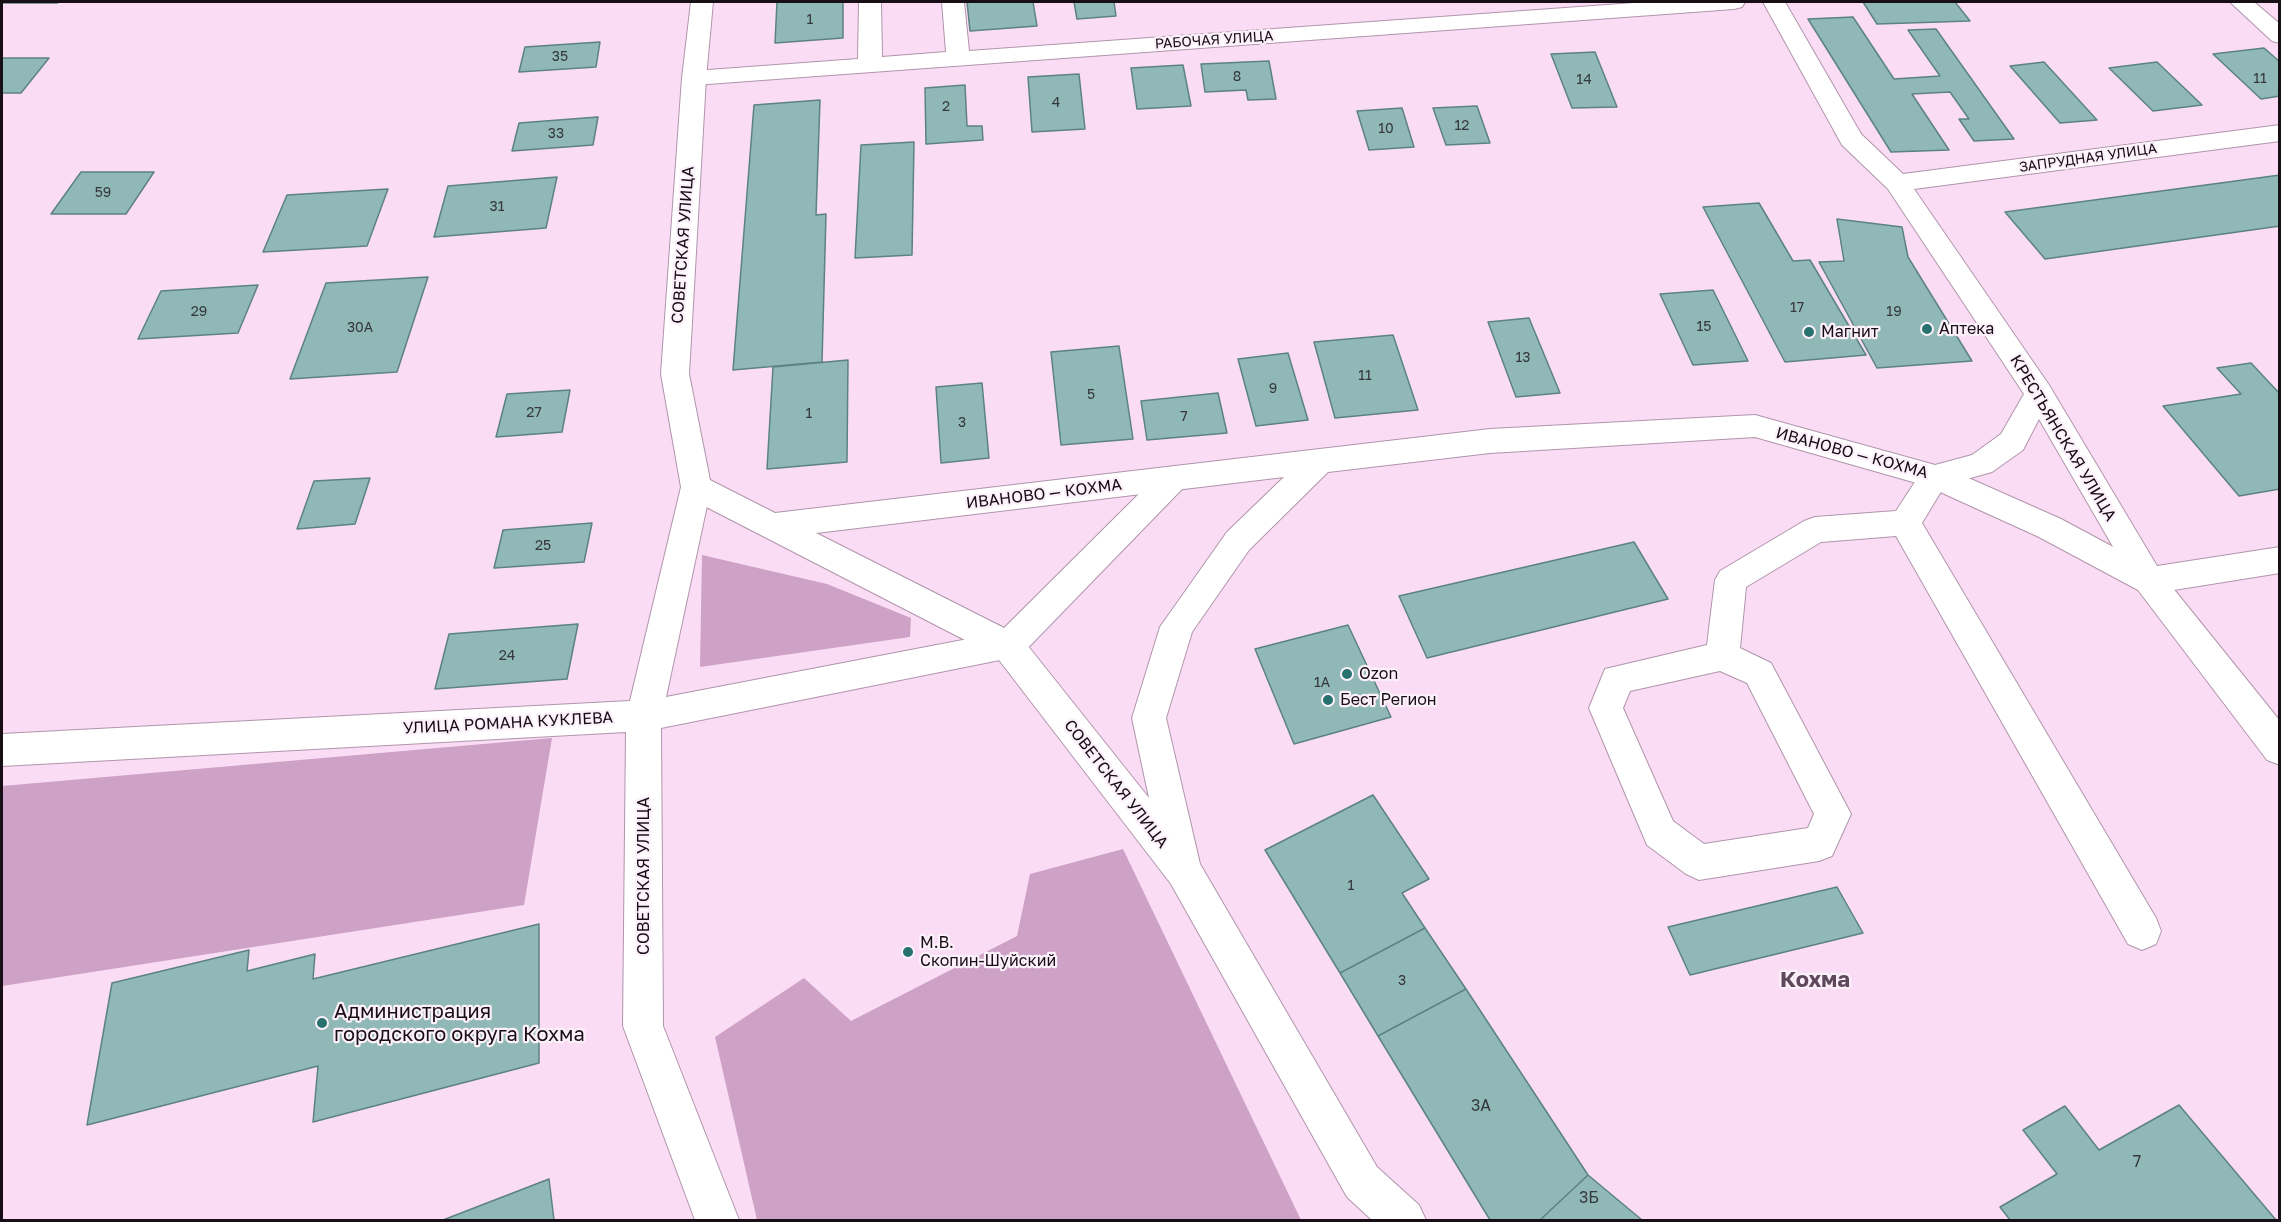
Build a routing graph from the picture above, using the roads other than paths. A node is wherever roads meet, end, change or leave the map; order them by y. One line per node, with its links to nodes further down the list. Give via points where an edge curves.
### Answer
1 (702, 2): 10 (street, СОВЕТСКАЯ УЛИЦА)
2 (870, 2): 9 (street)
3 (953, 2): 8 (street)
4 (1734, 2): 8 (street, РАБОЧАЯ УЛИЦА)
5 (1774, 2): 12 (street, КРЕСТЬЯНСКАЯ УЛИЦА, via 1851,139)
6 (2241, 2): 7 (street)
7 (2280, 36)
8 (958, 59): 9 (street, РАБОЧАЯ УЛИЦА)
9 (870, 65): 10 (street, РАБОЧАЯ УЛИЦА)
10 (694, 78): 17 (street, СОВЕТСКАЯ УЛИЦА, via 675,374)
11 (2280, 133): 12 (street, ЗАПРУДНАЯ УЛИЦА)
12 (1897, 183): 13 (street, КРЕСТЬЯНСКАЯ УЛИЦА)
13 (2039, 393): 15 (street, via 2012,442 1981,464); 21 (street, КРЕСТЬЯНСКАЯ УЛИЦА)
14 (1320, 461): 15 (street, ИВАНОВО — КОХМА, via 1491,441 1755,426); 16 (street, ИВАНОВО — КОХМА); 27 (street, via 1238,541 1177,627 1149,718)
15 (1935, 476): 18 (street); 21 (street, ИВАНОВО — КОХМА, via 2050,528)
16 (1174, 478): 19 (street, ИВАНОВО — КОХМА); 22 (street)
17 (696, 487): 19 (street, СОВЕТСКАЯ УЛИЦА); 24 (street, СОВЕТСКАЯ УЛИЦА)
18 (1905, 522): 23 (street, via 1815,530 1731,580); 28 (street)
19 (769, 526): 22 (street, СОВЕТСКАЯ УЛИЦА)
20 (2280, 560): 21 (street)
21 (2149, 581): 25 (street, ИВАНОВО — КОХМА)
22 (1008, 646): 24 (street, УЛИЦА РОМАНА КУКЛЕВА); 27 (street, СОВЕТСКАЯ УЛИЦА)
23 (1722, 656): 23 (street, via 1617,679 1606,708 1660,833 1699,862 1819,844 1833,814 1759,673)
24 (644, 716): 26 (street, УЛИЦА РОМАНА КУКЛЕВА); 29 (street, СОВЕТСКАЯ УЛИЦА, via 643,1026)
25 (2280, 749)
26 (2, 750)
27 (1184, 871): 30 (street, СОВЕТСКАЯ УЛИЦА, via 1362,1182)
28 (2142, 931)
29 (717, 1221)
30 (1404, 1221)

